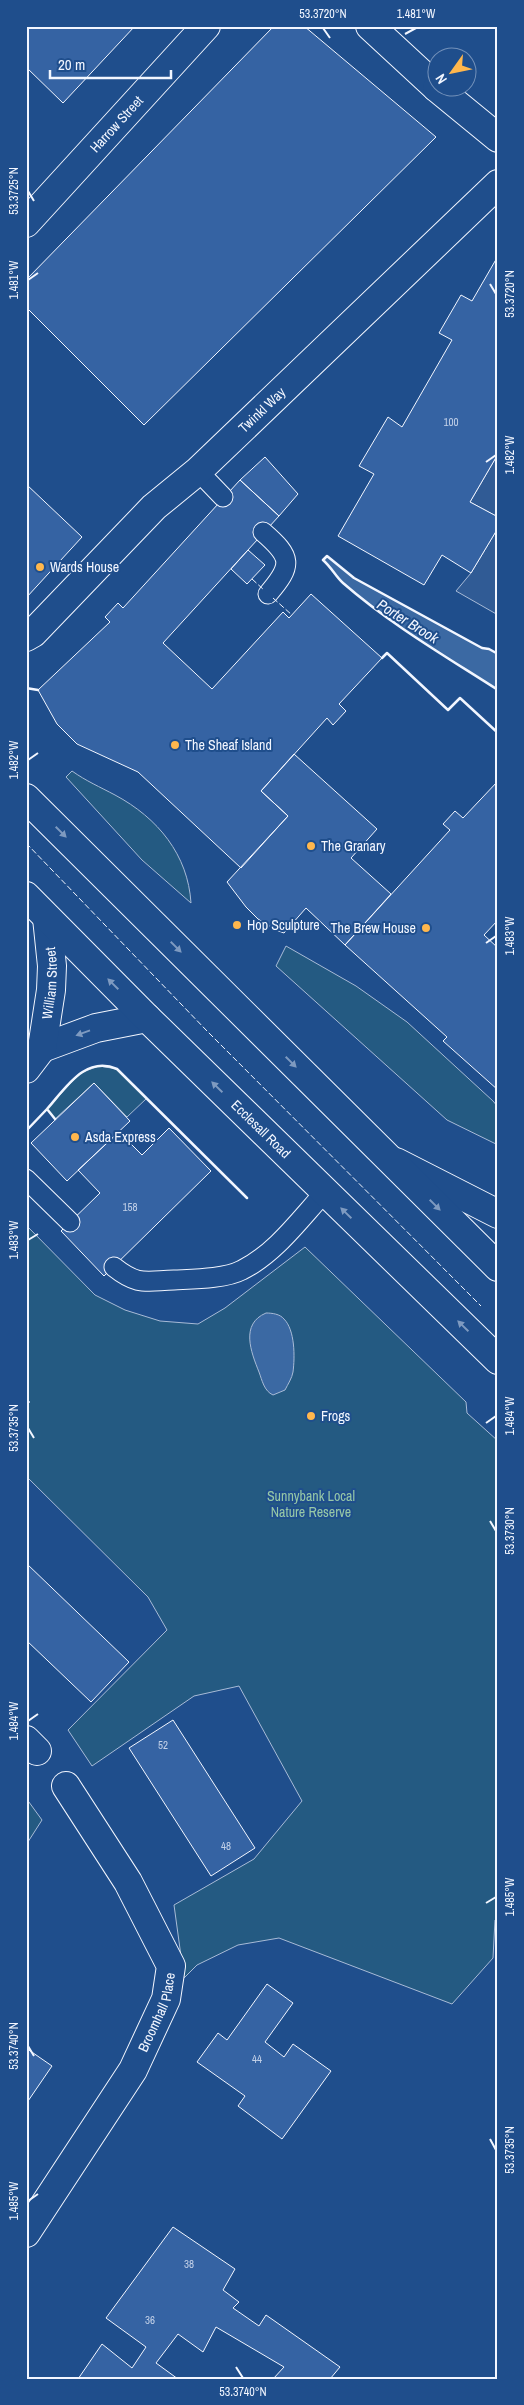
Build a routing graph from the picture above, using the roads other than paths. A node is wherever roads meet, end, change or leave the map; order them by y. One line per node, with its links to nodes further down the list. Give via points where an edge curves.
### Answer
1 (206, 26): 7 (street, Harrow Street)
2 (370, 26): 3 (street)
3 (426, 77)
4 (450, 98): 5 (street)
5 (498, 138)
6 (498, 184): 8 (street, Twinkl Way)
7 (31, 209)
8 (198, 470): 9 (lane); 12 (street, Twinkl Way, via 154,508)
9 (223, 497)
10 (263, 532): 11 (lane, via 281,548 287,564 282,577)
11 (268, 594)
12 (30, 635)
13 (26, 798): 18 (street, one-way to 18)
14 (26, 896): 15 (street, Ecclesall Road)
15 (47, 918): 16 (street, Ecclesall Road, one-way to 15); 17 (street, William Street, via 51,990)
16 (147, 1018): 17 (street, William Street, one-way to 17, via 96,1028); 20 (street, Ecclesall Road, one-way to 16)
17 (34, 1058)
18 (388, 1158): 21 (street); 24 (street, one-way to 24)
19 (26, 1179): 22 (lane)
20 (325, 1192): 23 (lane, via 269,1251 242,1271 205,1278 143,1282 130,1280); 25 (street, Ecclesall Road, one-way to 20)
21 (498, 1214)
22 (70, 1222)
23 (114, 1267)
24 (498, 1267)
25 (497, 1358)
26 (66, 1786): 27 (street, Broomhall Place, via 128,1882 171,1966 166,1999 133,2070)
27 (26, 2233)

